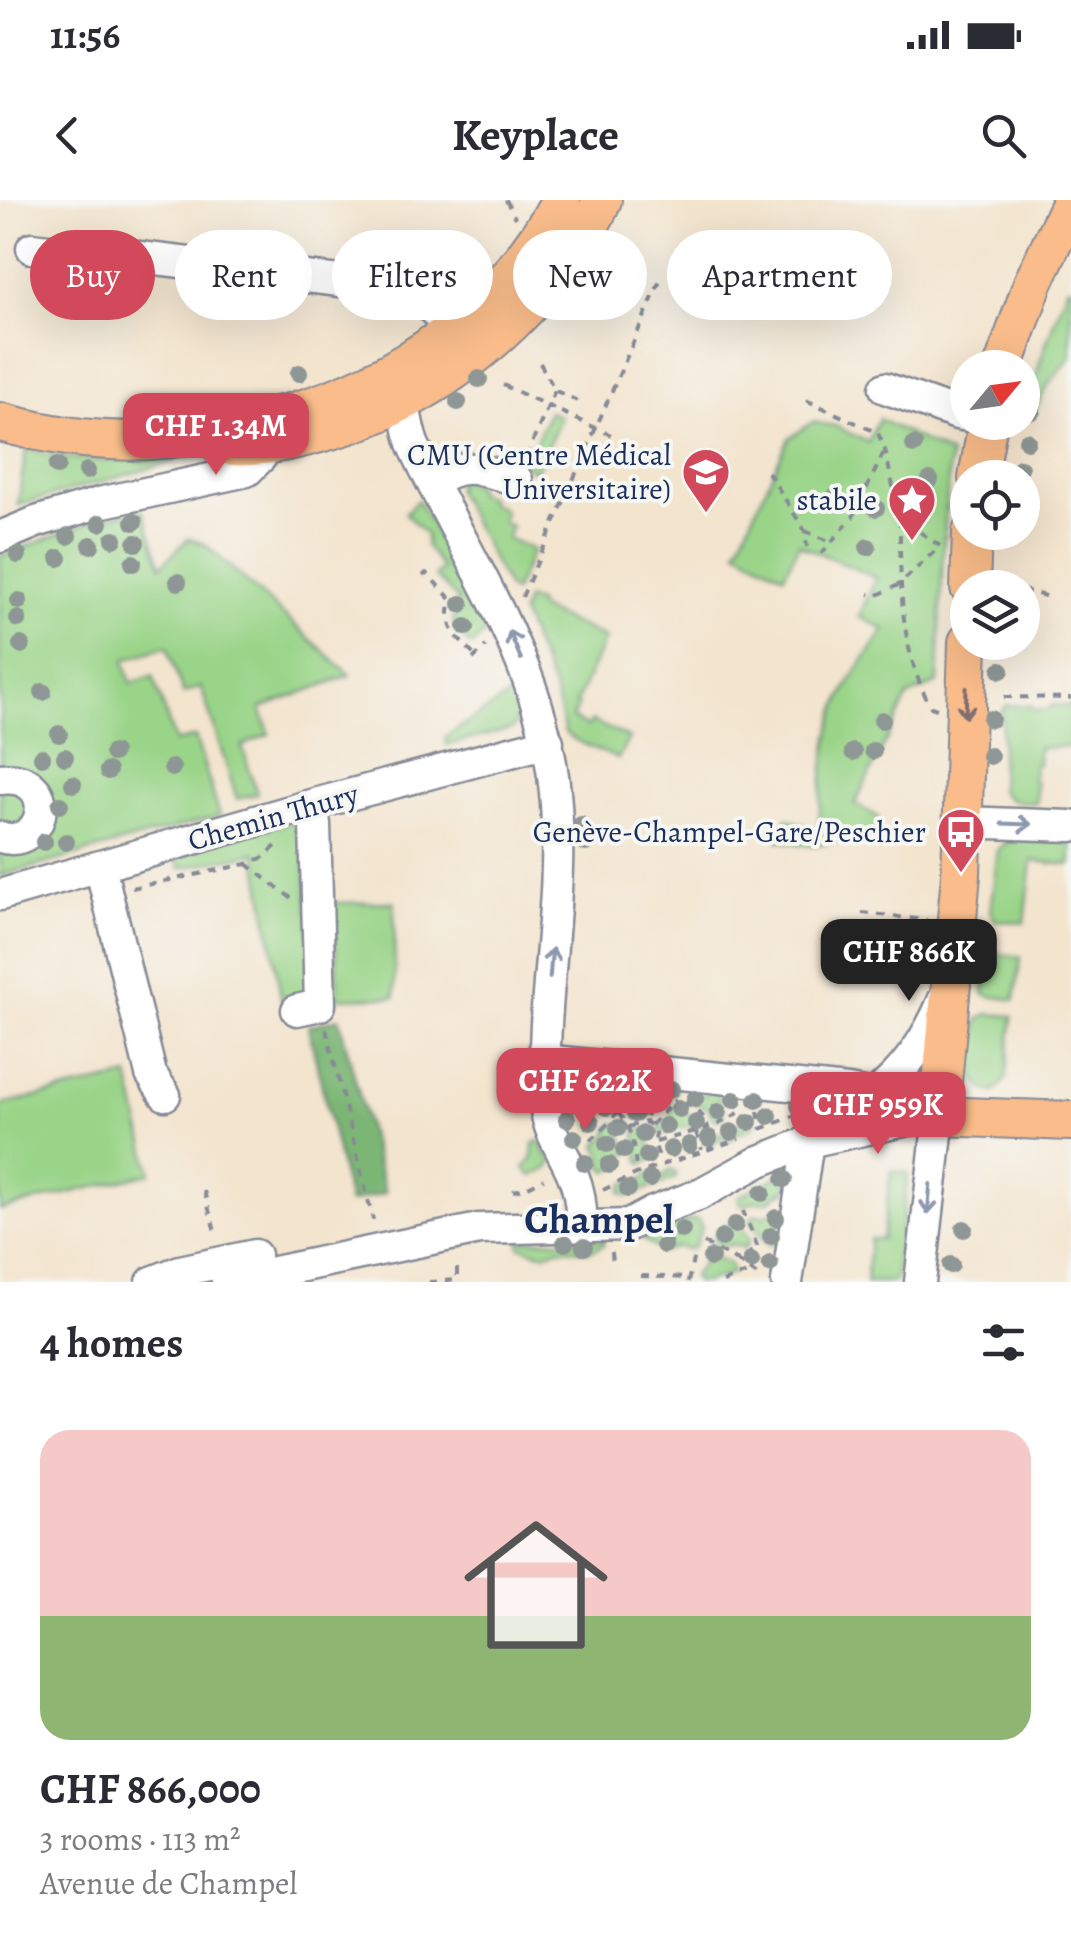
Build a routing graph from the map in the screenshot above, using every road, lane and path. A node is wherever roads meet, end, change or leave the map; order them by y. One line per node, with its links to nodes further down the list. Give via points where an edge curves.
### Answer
1 (506, 200): 5 (path)
2 (561, 200): 9 (main road, via 500,286)
3 (602, 200): 13 (main road, via 588,232 512,325 430,389)
4 (1071, 202): 6 (main road)
5 (517, 221)
6 (1060, 254): 10 (main road, via 1022,310)
7 (155, 258): 9 (street, via 398,288 428,303)
8 (660, 280): 22 (path)
9 (451, 332): 13 (main road)
10 (1009, 350)
11 (536, 356): 15 (path)
12 (503, 385): 18 (path)
13 (395, 388): 20 (main road, via 343,394); 25 (main road, via 334,430); 29 (street)
14 (886, 388): 19 (street)
15 (554, 390): 17 (path); 18 (path)
16 (806, 400): 26 (path, via 878,432)
17 (584, 404)
18 (548, 406): 22 (path); 28 (path)
19 (950, 411)
20 (286, 414): 24 (main road); 25 (main road)
21 (0, 422): 24 (main road, via 90,439)
22 (596, 428): 23 (path); 40 (path)
23 (611, 435)
24 (174, 438): 25 (main road)
25 (263, 444): 32 (street, via 247,471 86,506)
26 (886, 450): 30 (path); 33 (path)
27 (768, 472): 31 (path)
28 (517, 480): 29 (street, via 462,467)
29 (432, 481): 47 (street, one-way to 29, via 517,648)
30 (900, 518): 37 (path); 37 (path, via 940,546)
31 (805, 531): 33 (path); 34 (path)
32 (0, 536)
33 (831, 542): 35 (path)
34 (807, 548)
35 (821, 554)
36 (422, 576): 42 (path, via 451,599 450,629)
37 (900, 584): 38 (path); 46 (path, via 915,674 931,707)
38 (869, 594)
39 (1040, 595): 41 (path)
40 (522, 596)
41 (1044, 596)
42 (476, 656)
43 (968, 660): 50 (main road, one-way to 50)
44 (1004, 697): 45 (path)
45 (1071, 698)
46 (942, 710)
47 (548, 742): 49 (street, Chemin Thury); 62 (street, one-way to 47, via 558,846)
48 (0, 779): 52 (street, via 20,778 36,788 42,806 39,823 25,836)
49 (311, 806): 55 (street, Chemin Thury); 58 (street)
50 (963, 822): 51 (street, one-way to 51); 60 (main road)
51 (1071, 826)
52 (5, 838): 56 (street, via 13,872)
53 (280, 843): 54 (path)
54 (247, 864): 55 (path); 58 (path)
55 (103, 880): 56 (street, Chemin Thury); 63 (street, via 151,1074)
56 (9, 893)
57 (862, 913): 59 (path)
58 (319, 920): 61 (street)
59 (932, 921)
60 (953, 976): 64 (street, via 921,1048); 69 (main road)
61 (309, 1008): 87 (path)
62 (544, 1060): 64 (street); 67 (street)
63 (165, 1096)
64 (874, 1096): 74 (street)
65 (636, 1097): 71 (path, via 648,1112)
66 (680, 1097): 73 (path, via 705,1118)
67 (545, 1111): 68 (path, via 592,1108 614,1096); 85 (street)
68 (618, 1112): 72 (path); 79 (path, via 588,1142)
69 (939, 1116): 70 (main road); 74 (street); 104 (street, one-way to 104)
70 (1071, 1121)
71 (646, 1122): 72 (path); 77 (path)
72 (628, 1127): 81 (path)
73 (707, 1128): 74 (path, via 758,1110 761,1130); 75 (path)
74 (806, 1128): 85 (street, via 698,1195 654,1212); 103 (street)
75 (696, 1132): 77 (path); 78 (path)
76 (745, 1136): 78 (path)
77 (656, 1142): 80 (path)
78 (702, 1150): 80 (path)
79 (592, 1153)
80 (664, 1164): 81 (path)
81 (636, 1174): 82 (path)
82 (609, 1187): 85 (path); 85 (path)
83 (204, 1191): 88 (path)
84 (513, 1191): 85 (path, via 551,1177)
85 (586, 1200): 99 (street, via 463,1211); 100 (street)
86 (743, 1211): 92 (path, via 758,1248)
87 (374, 1220)
88 (216, 1238)
89 (704, 1243): 92 (path)
90 (612, 1252): 94 (path)
91 (694, 1255): 97 (path)
92 (736, 1261): 95 (path)
93 (457, 1267): 101 (path, via 457,1280)
94 (613, 1267)
95 (750, 1272): 98 (path); 102 (path)
96 (641, 1276): 97 (path)
97 (688, 1280)
98 (768, 1281)
99 (152, 1282)
100 (226, 1282)
101 (428, 1282)
102 (723, 1282)
103 (787, 1282)
104 (920, 1282)

